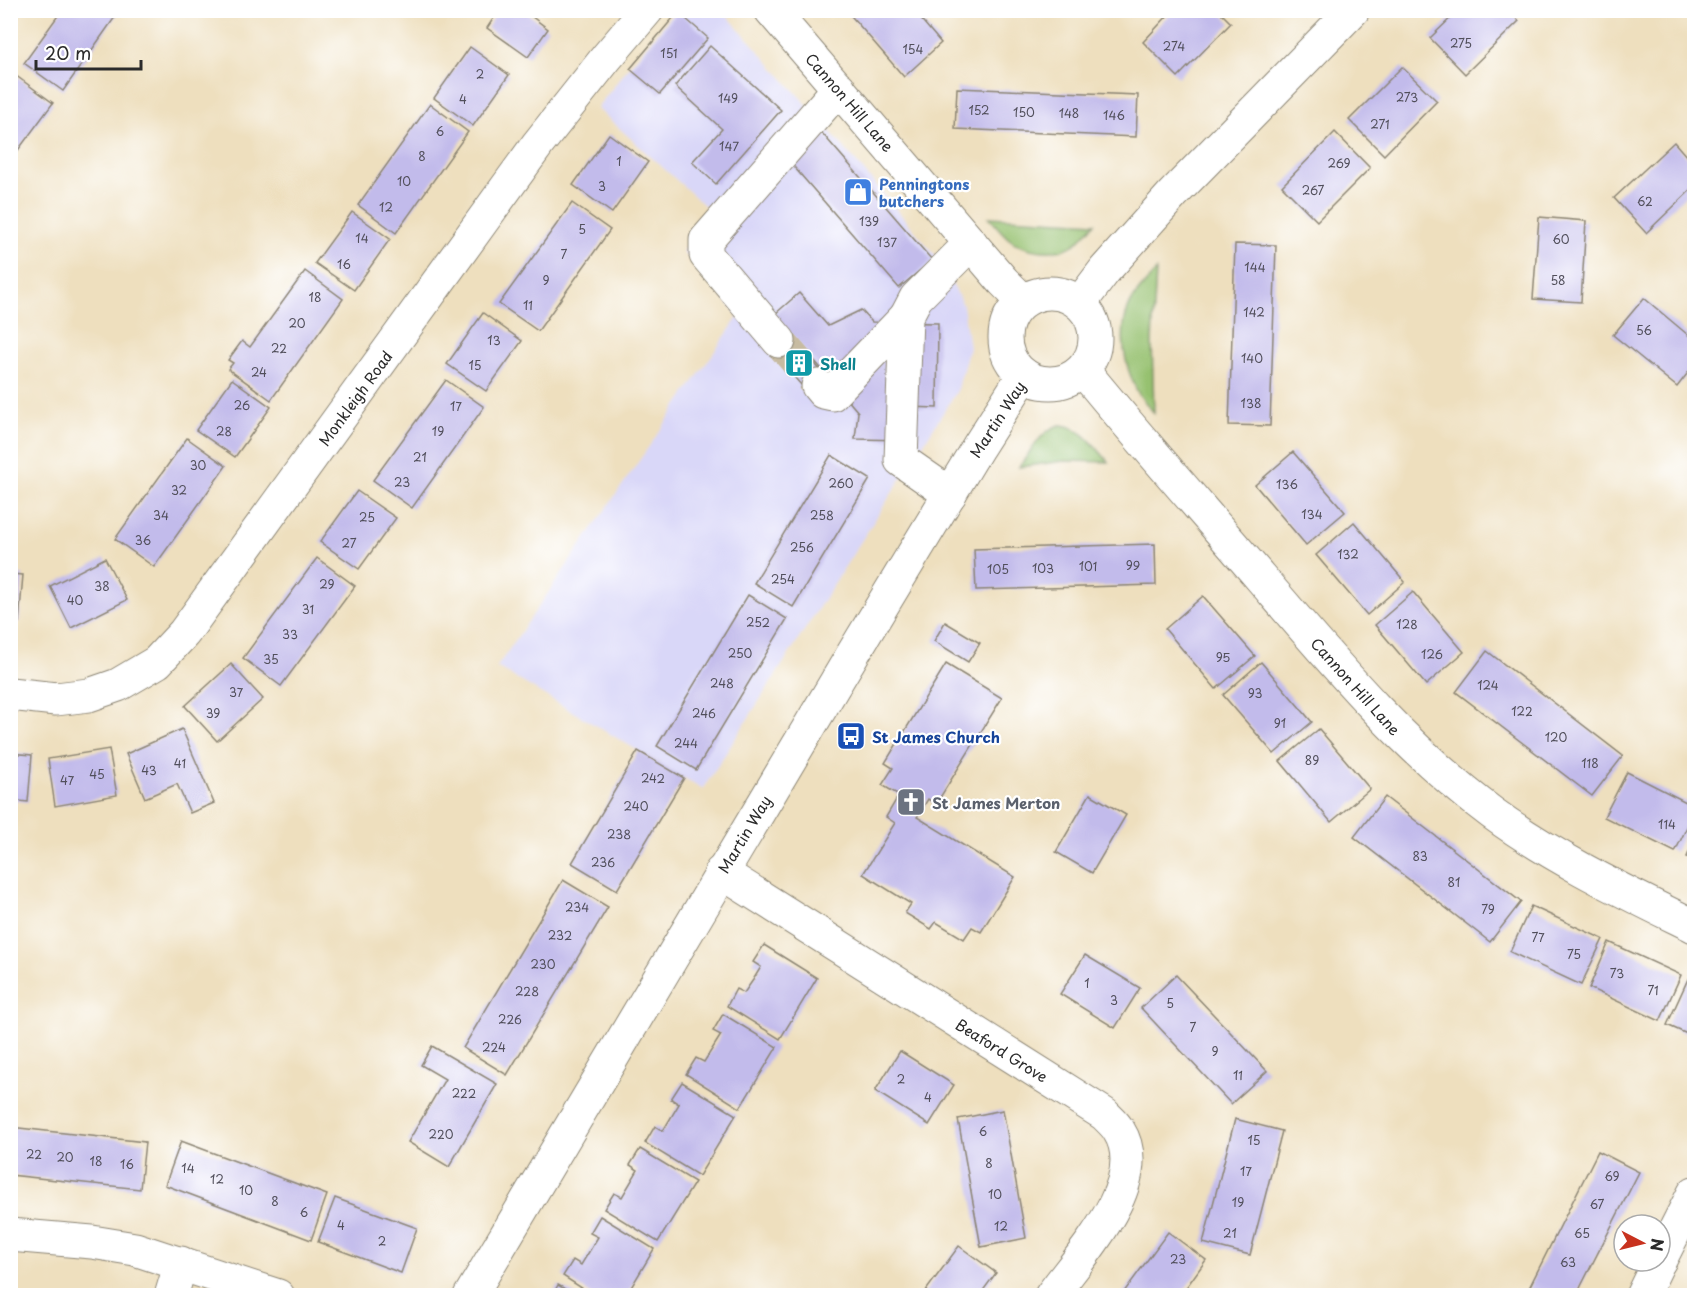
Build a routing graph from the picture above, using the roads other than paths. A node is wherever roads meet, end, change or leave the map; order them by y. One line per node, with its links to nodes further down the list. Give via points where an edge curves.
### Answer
1 (647, 10): 14 (street, Monkleigh Road, via 538,144 184,633 157,662 118,685 89,695 56,699)
2 (771, 10): 4 (street, Cannon Hill Lane)
3 (1353, 10): 7 (street, via 1173,194)
4 (839, 88): 5 (street, Cannon Hill Lane); 9 (street, via 706,240 706,255)
5 (971, 243): 6 (street, Cannon Hill Lane); 8 (street, via 916,298)
6 (1023, 301): 7 (street, via 1052,292); 11 (street, via 1008,320 1005,344 1015,367)
7 (1080, 303): 10 (street, via 1095,328 1095,344)
8 (906, 317): 12 (street, via 832,394); 13 (street, via 901,460)
9 (779, 341)
10 (1083, 370): 11 (street, via 1054,383); 16 (street, Cannon Hill Lane, via 1316,642 1425,759 1532,841 1575,867)
11 (1024, 375): 13 (street, Martin Way)
12 (818, 386)
13 (950, 494): 15 (street, Martin Way)
14 (10, 694)
15 (721, 872): 24 (street, Martin Way); 25 (street, Beaford Grove, via 1104,1114 1119,1131 1127,1151 1126,1179 1113,1211)
16 (1695, 926)
17 (1695, 1193): 19 (street)
18 (10, 1235): 20 (street, via 135,1249)
19 (1672, 1238)
20 (181, 1263): 22 (street); 23 (street)
21 (1654, 1273): 26 (street)
22 (171, 1296)
23 (278, 1296)
24 (470, 1296)
25 (1051, 1296)
26 (1642, 1296)

